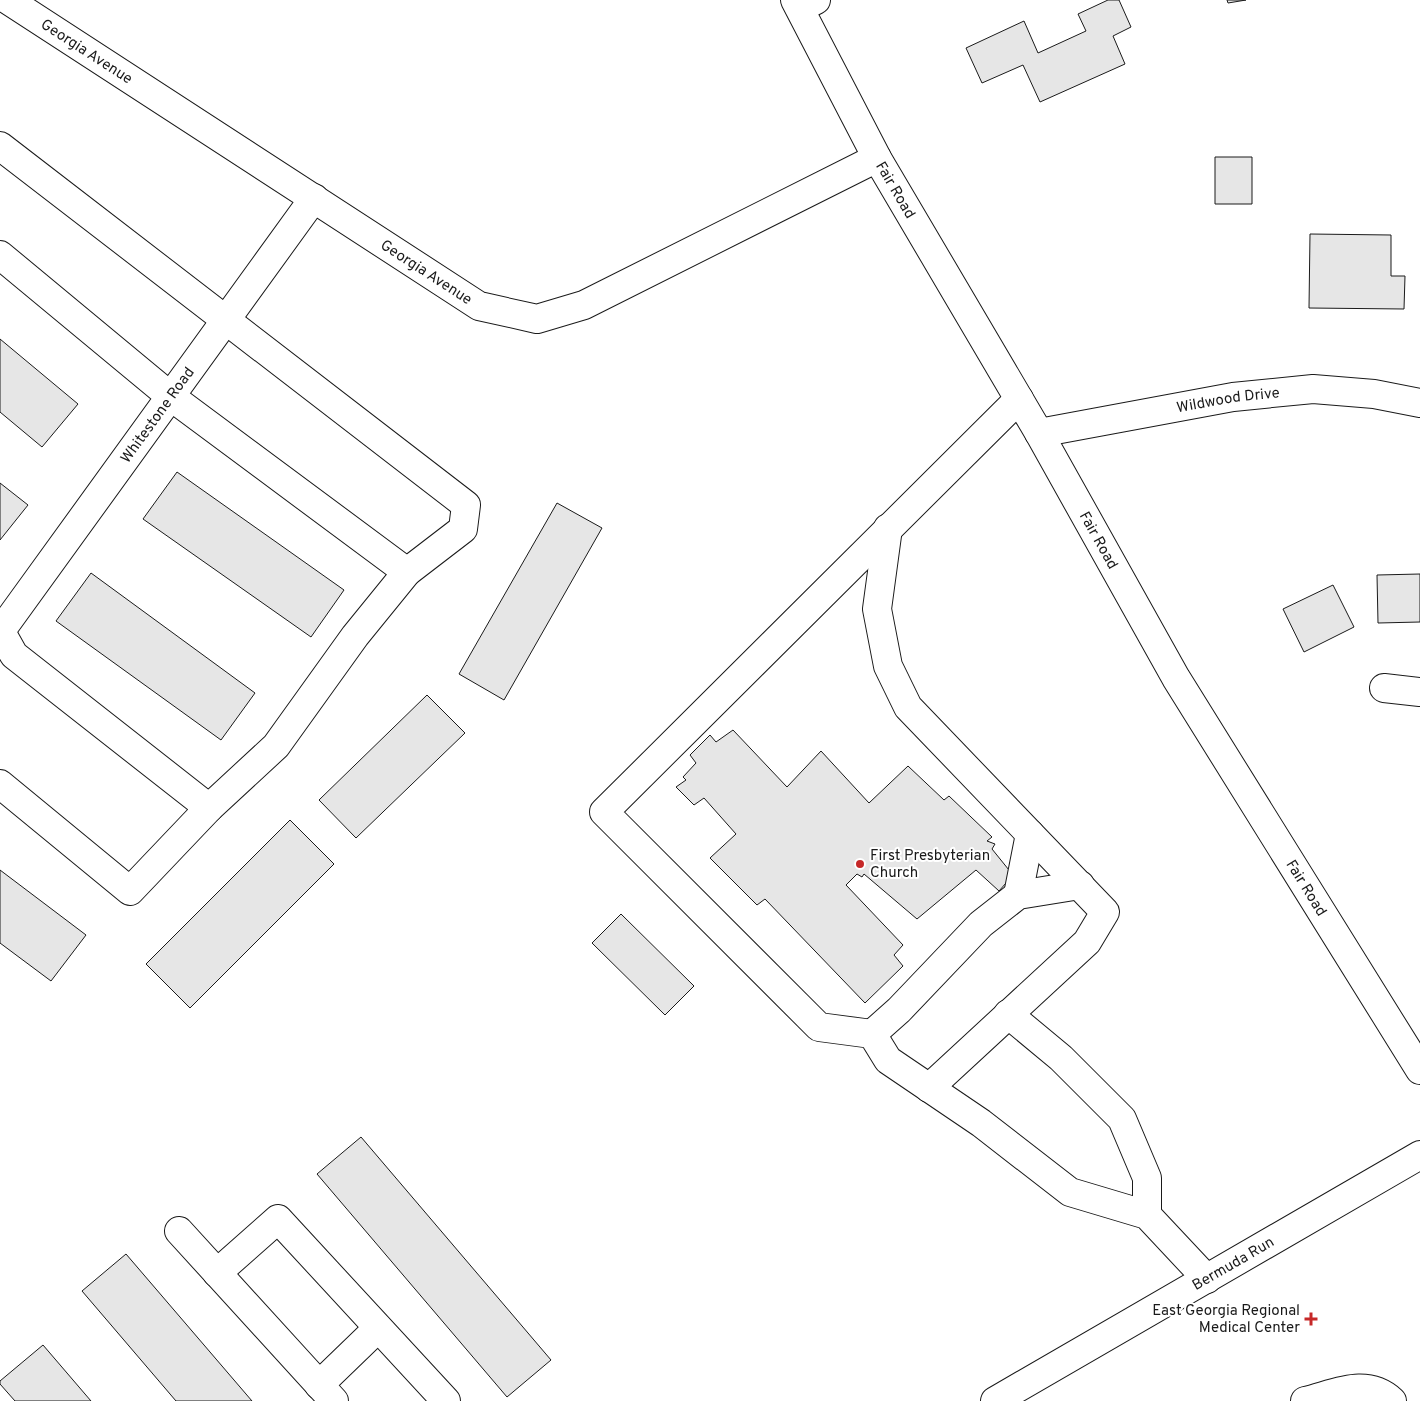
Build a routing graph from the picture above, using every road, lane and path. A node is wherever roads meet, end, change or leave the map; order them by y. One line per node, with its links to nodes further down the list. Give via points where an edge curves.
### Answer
1 (8, 0): 5 (street, Georgia Avenue)
2 (804, 3): 4 (street, Fair Road)
3 (0, 146): 7 (street)
4 (877, 158): 5 (street, Georgia Avenue, via 584,305 537,319 479,306); 9 (street, Fair Road)
5 (314, 198): 7 (street, Whitestone Road)
6 (0, 255): 8 (street)
7 (225, 321): 8 (street, Whitestone Road); 13 (street, via 466,505 464,529)
8 (170, 396): 13 (street); 14 (street, Whitestone Road)
9 (1019, 399): 11 (street, Fair Road); 12 (street)
10 (1420, 403): 11 (street, Wildwood Drive, via 1374,394 1313,388 1233,397)
11 (1039, 433): 24 (street, Fair Road, via 1176,678)
12 (888, 528): 19 (street, via 877,609 888,666 908,707); 23 (street, via 604,812 819,1027)
13 (407, 572): 18 (street, via 355,636 276,746)
14 (0, 631): 18 (street, via 14,655)
15 (1384, 688): 16 (street)
16 (1420, 692)
17 (0, 784): 18 (street, via 130,891)
18 (209, 808)
19 (1030, 834): 20 (street); 21 (street)
20 (1080, 885): 21 (street); 22 (street, via 1105,912 1087,942)
21 (1018, 895): 23 (street, via 981,924)
22 (1008, 1014): 25 (street); 27 (street, via 1061,1058 1122,1119 1147,1178)
23 (872, 1034): 25 (street, via 888,1060)
24 (1420, 1070)
25 (929, 1088): 27 (street, via 981,1123 1070,1192)
26 (1420, 1155): 30 (street, Bermuda Run)
27 (1147, 1215): 30 (street)
28 (178, 1232): 29 (street)
29 (217, 1273): 31 (street, via 278,1219); 32 (street)
30 (1207, 1279): 33 (street, Bermuda Run)
31 (378, 1328): 32 (street); 34 (street)
32 (326, 1393)
33 (1005, 1399)
34 (446, 1401)
35 (1305, 1401): 36 (street, via 1362,1387 1379,1391)
36 (1392, 1401)

